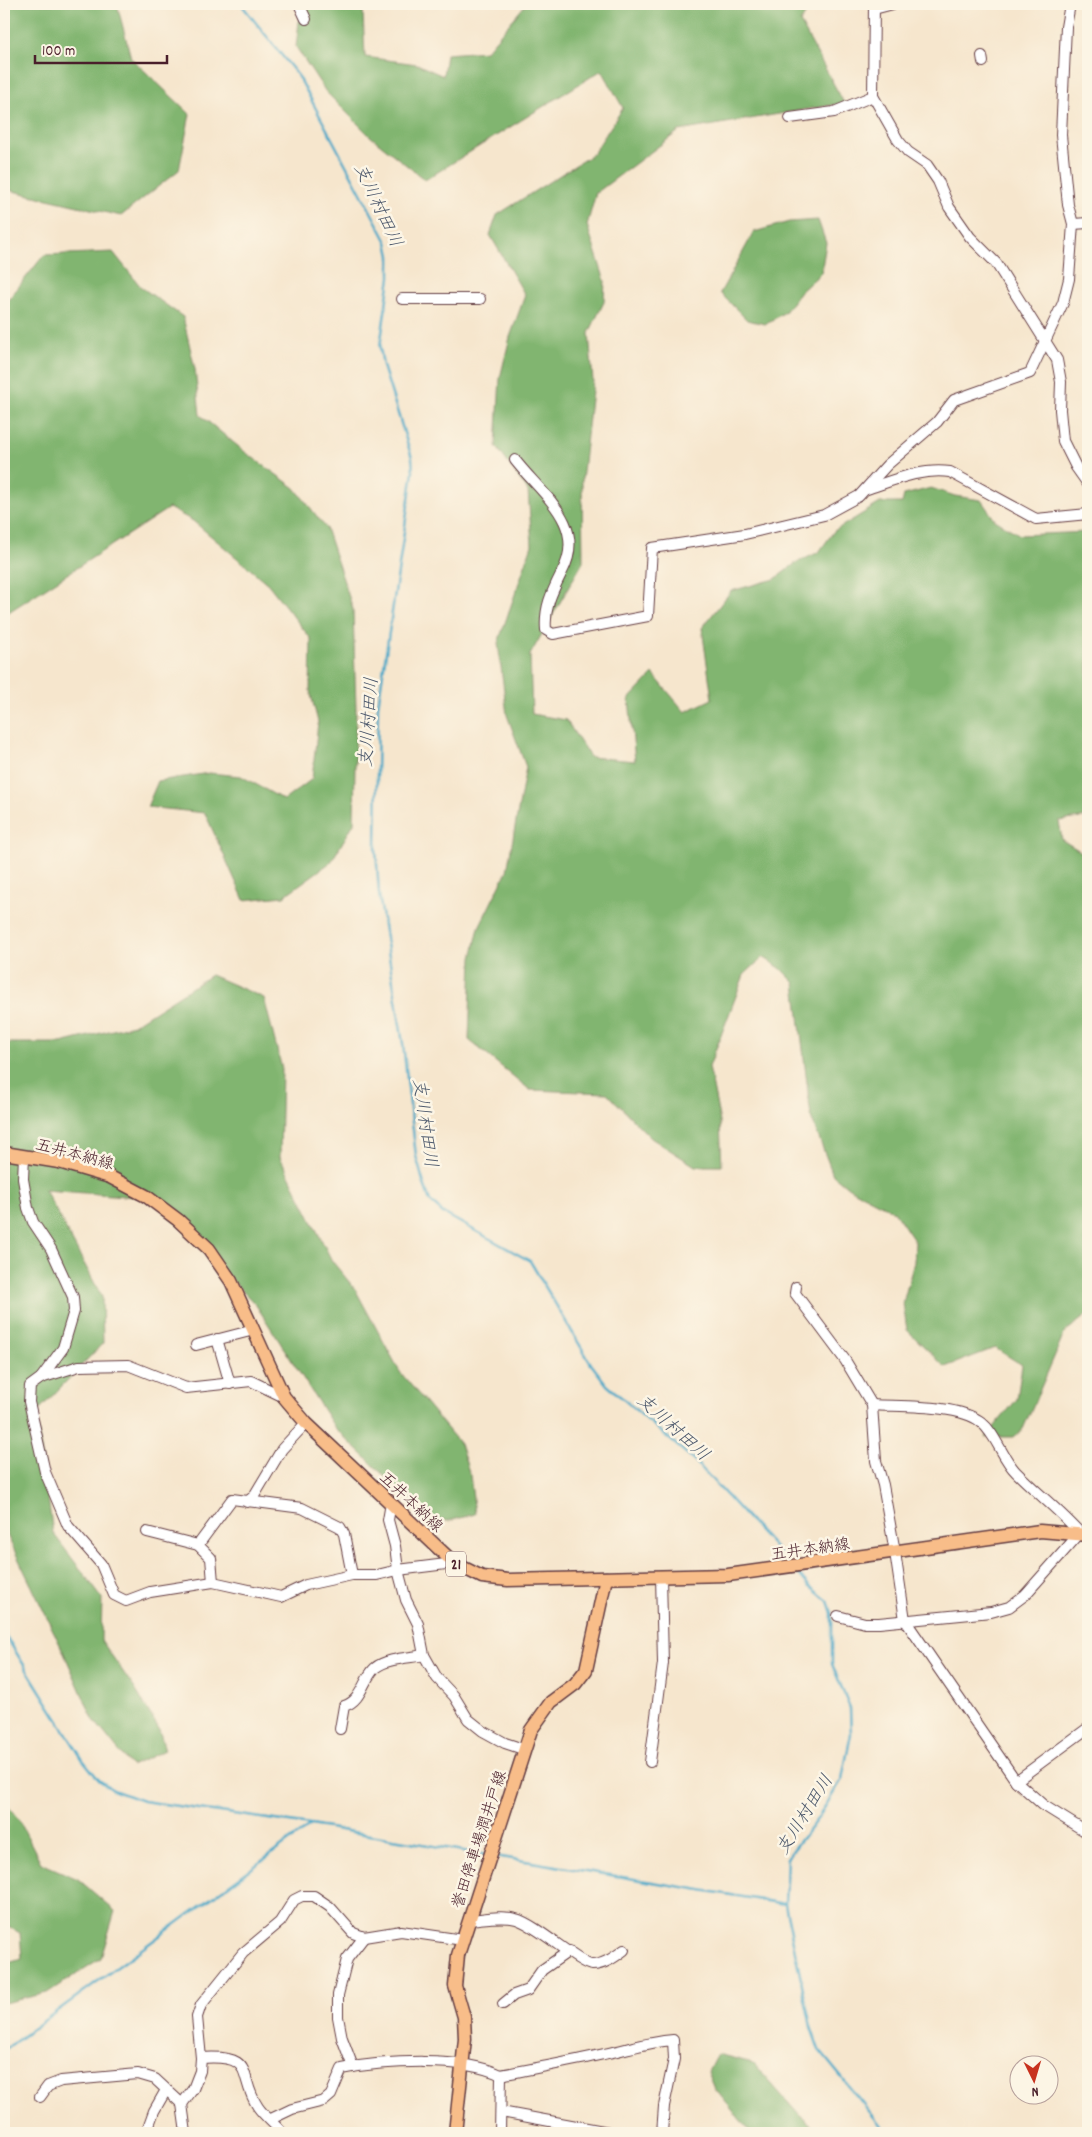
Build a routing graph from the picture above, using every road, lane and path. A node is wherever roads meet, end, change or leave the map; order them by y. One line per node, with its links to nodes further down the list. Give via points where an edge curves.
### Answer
1 (299, 4): 5 (street)
2 (893, 4): 4 (street)
3 (1070, 4): 9 (street, via 1061,135)
4 (874, 7): 6 (street)
5 (306, 19)
6 (873, 96): 7 (street, via 834,112); 12 (street, via 898,140 908,152 927,165 949,207 970,237 996,263)
7 (790, 118)
8 (1088, 223): 9 (street)
9 (1073, 224): 12 (street, via 1069,279 1063,303)
10 (402, 299): 11 (street)
11 (480, 299)
12 (1046, 340): 14 (street, via 1057,360 1061,382 1063,442); 15 (street, via 1030,372 954,400 937,422 876,475)
13 (515, 460): 15 (street, via 564,519 571,544 544,614 546,630 553,634 648,616 652,548 745,534 824,515)
14 (1088, 484)
15 (868, 489): 16 (street, via 935,470 950,472 1036,519)
16 (1088, 514)
17 (4, 1153): 18 (main road, 五井本納線 / 21)
18 (24, 1156): 20 (main road, 五井本納線 / 21, via 96,1172 128,1185 152,1200 209,1249 231,1281); 23 (street, via 22,1179 28,1208 73,1297 74,1311 63,1348)
19 (796, 1287): 26 (street, via 795,1293 845,1360)
20 (254, 1330): 21 (street); 25 (main road, 五井本納線 / 21)
21 (217, 1339): 22 (street); 24 (street)
22 (196, 1345)
23 (41, 1378): 24 (street, via 79,1366 120,1364 186,1388); 39 (street, via 30,1386 29,1402 45,1472 68,1526 101,1564 114,1595 126,1601 150,1592)
24 (230, 1384): 25 (street, via 251,1381)
25 (284, 1397): 27 (main road, 五井本納線 / 21)
26 (872, 1405): 31 (street, via 932,1407 972,1417 981,1423 1014,1471); 33 (street, via 876,1461)
27 (306, 1423): 28 (street, via 282,1449); 29 (main road, 五井本納線 / 21)
28 (247, 1502): 32 (street, via 232,1499); 36 (street, via 302,1508 340,1527)
29 (390, 1503): 34 (main road, 五井本納線 / 21); 35 (street, via 388,1520)
30 (147, 1532): 32 (street)
31 (1084, 1534): 33 (main road, 五井本納線 / 21, via 1040,1531); 41 (street, via 1025,1595 1009,1607 991,1612)
32 (198, 1545): 39 (street, via 211,1558)
33 (895, 1552): 37 (main road, 五井本納線 / 21, via 757,1572); 41 (street)
34 (454, 1563): 35 (street); 38 (main road, 五井本納線 / 21, via 467,1572 492,1579)
35 (398, 1570): 36 (street, via 377,1575); 42 (street, via 406,1600 418,1624)
36 (352, 1574): 39 (street, via 306,1585 282,1597)
37 (661, 1576): 38 (main road, 五井本納線 / 21); 46 (street, via 663,1663)
38 (606, 1578): 45 (main road, 誉田停車場潤井戸線, via 586,1670 575,1684 551,1702 531,1730)
39 (213, 1582)
40 (838, 1616): 41 (street, via 865,1622)
41 (904, 1620): 47 (street)
42 (424, 1655): 44 (street, via 390,1661 375,1668 355,1701 344,1706); 45 (street, via 468,1719 505,1743)
43 (1088, 1728): 47 (street)
44 (340, 1729)
45 (523, 1749): 49 (main road, 誉田停車場潤井戸線)
46 (650, 1762)
47 (1016, 1781): 48 (street, via 1043,1805)
48 (1088, 1833)
49 (469, 1920): 51 (main road, 誉田停車場潤井戸線); 53 (street, via 517,1919)
50 (364, 1937): 51 (street, via 401,1931); 55 (street, via 353,1933 330,1907 314,1896 294,1900 280,1922 243,1952 201,2005 197,2017); 57 (street, via 347,1959 338,1995 342,2038)
51 (463, 1940): 56 (main road, 誉田停車場潤井戸線, via 455,1975 466,2028)
52 (624, 1950): 53 (street, via 605,1962 592,1965)
53 (569, 1951): 54 (street, via 542,1970 528,1990)
54 (503, 2004)
55 (201, 2058): 61 (street, via 195,2083); 63 (street, via 217,2056 242,2066 258,2108)
56 (463, 2064): 57 (street, via 402,2063); 58 (street); 67 (main road, 誉田停車場潤井戸線)
57 (353, 2067): 63 (street, via 342,2069 331,2095 324,2101 292,2109)
58 (501, 2074): 62 (street); 70 (street, via 546,2068 573,2059 673,2040 674,2059)
59 (166, 2090): 60 (street, via 155,2080 138,2074 61,2081 48,2086); 61 (street); 64 (street)
60 (40, 2097)
61 (182, 2104): 65 (street)
62 (501, 2112): 68 (street); 69 (street)
63 (271, 2119): 66 (street)
64 (146, 2133)
65 (186, 2133)
66 (282, 2133)
67 (455, 2133)
68 (500, 2133)
69 (614, 2133)
70 (662, 2133)

